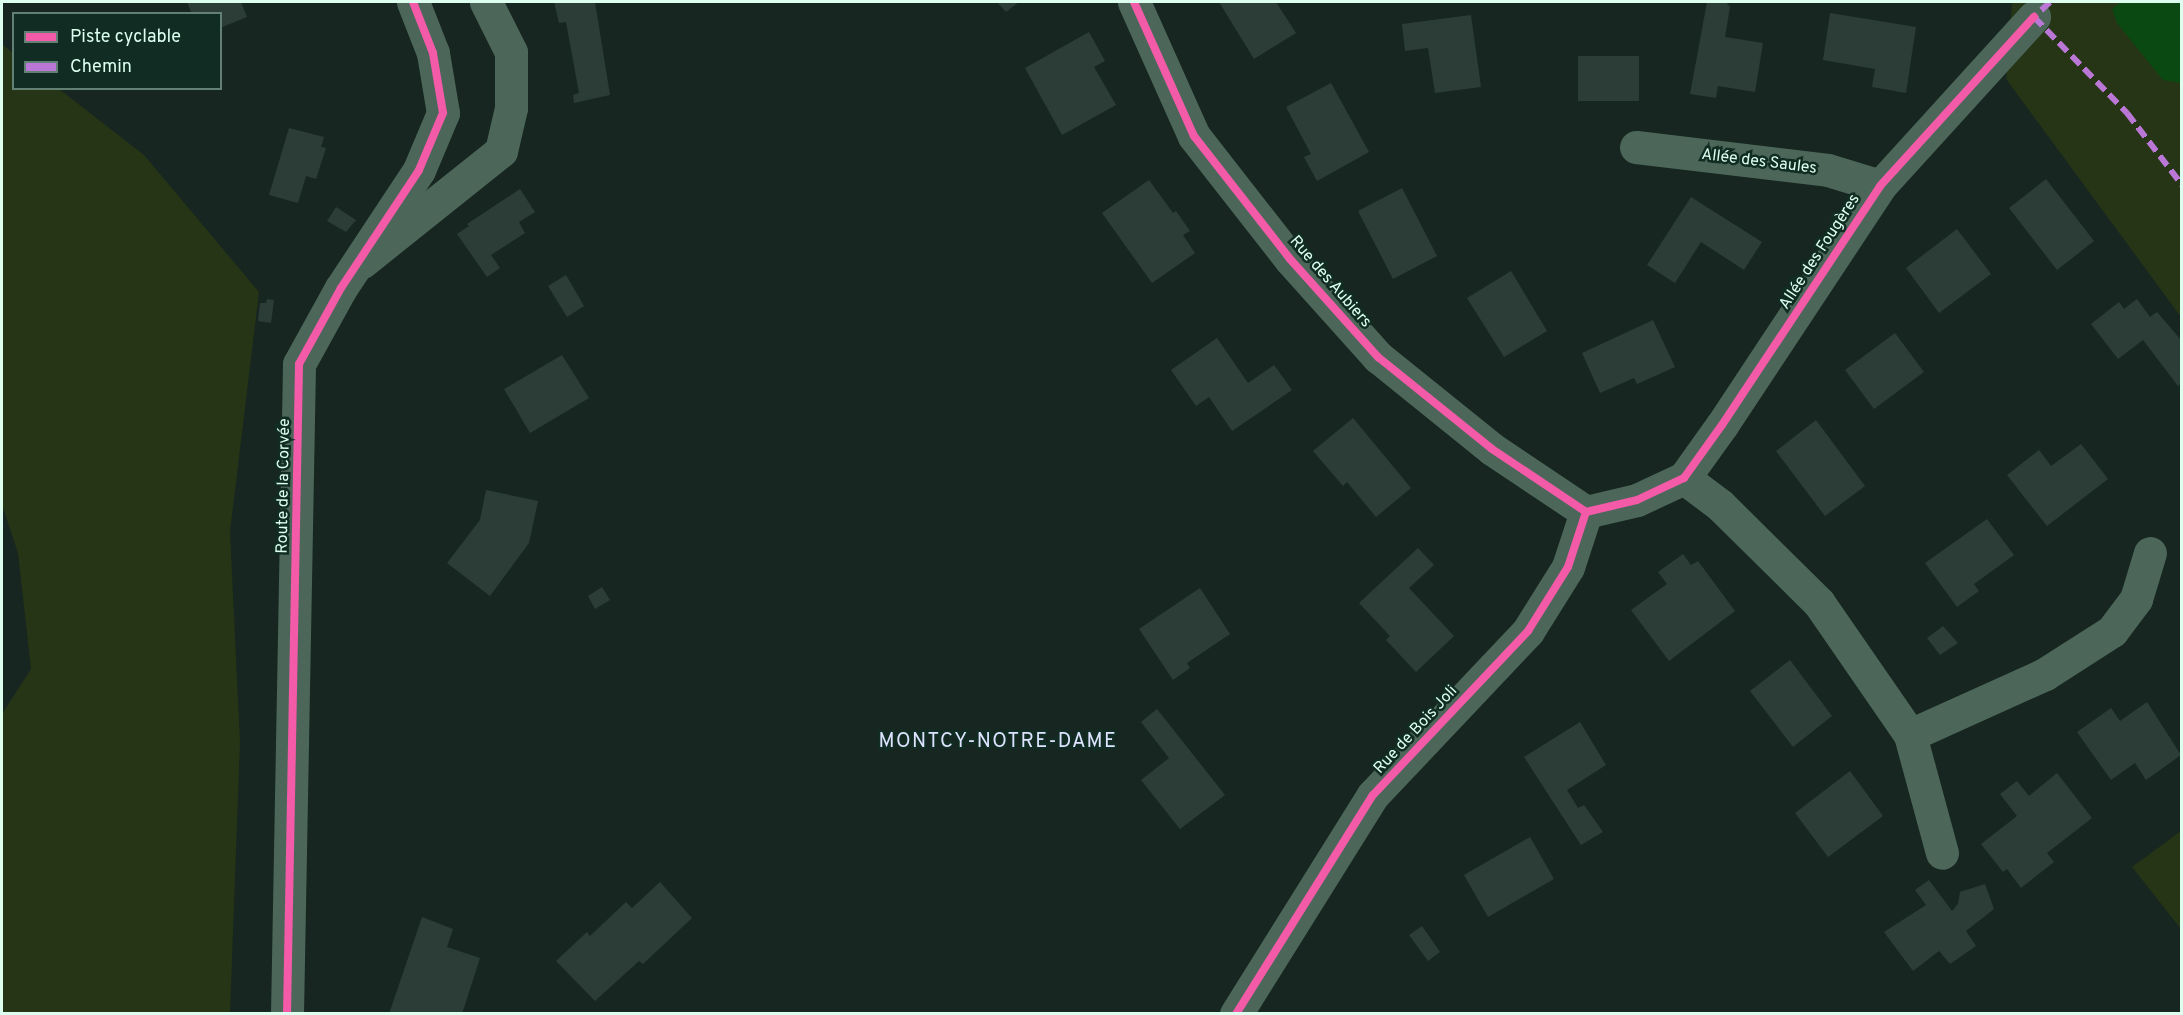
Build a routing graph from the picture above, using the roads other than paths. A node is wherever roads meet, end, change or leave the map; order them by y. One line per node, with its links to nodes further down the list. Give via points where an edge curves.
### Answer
1 (413, 2): 7 (street, Route de la Corvée, via 433,53 442,113 419,170)
2 (486, 2): 7 (street, via 511,52 511,108 501,151)
3 (1134, 2): 9 (street, Rue des Aubiers, via 1194,136 1290,259 1378,357 1492,448)
4 (2034, 17): 6 (street, Allée des Fougères)
5 (1636, 147): 6 (street, Allée des Saules, via 1828,170)
6 (1880, 186): 8 (street, Allée des Fougères)
7 (355, 267): 13 (street, Route de la Corvée, via 300,364)
8 (1684, 478): 9 (street, Allée des Fougères, via 1637,500); 11 (street, via 1720,505 1819,603)
9 (1586, 512): 14 (street, Rue de Bois Joli, via 1568,567 1528,630 1372,795)
10 (2150, 553): 11 (street, via 2136,599 2112,631 2045,674)
11 (1910, 735): 12 (street)
12 (1942, 853)
13 (287, 1014)
14 (1236, 1014)

